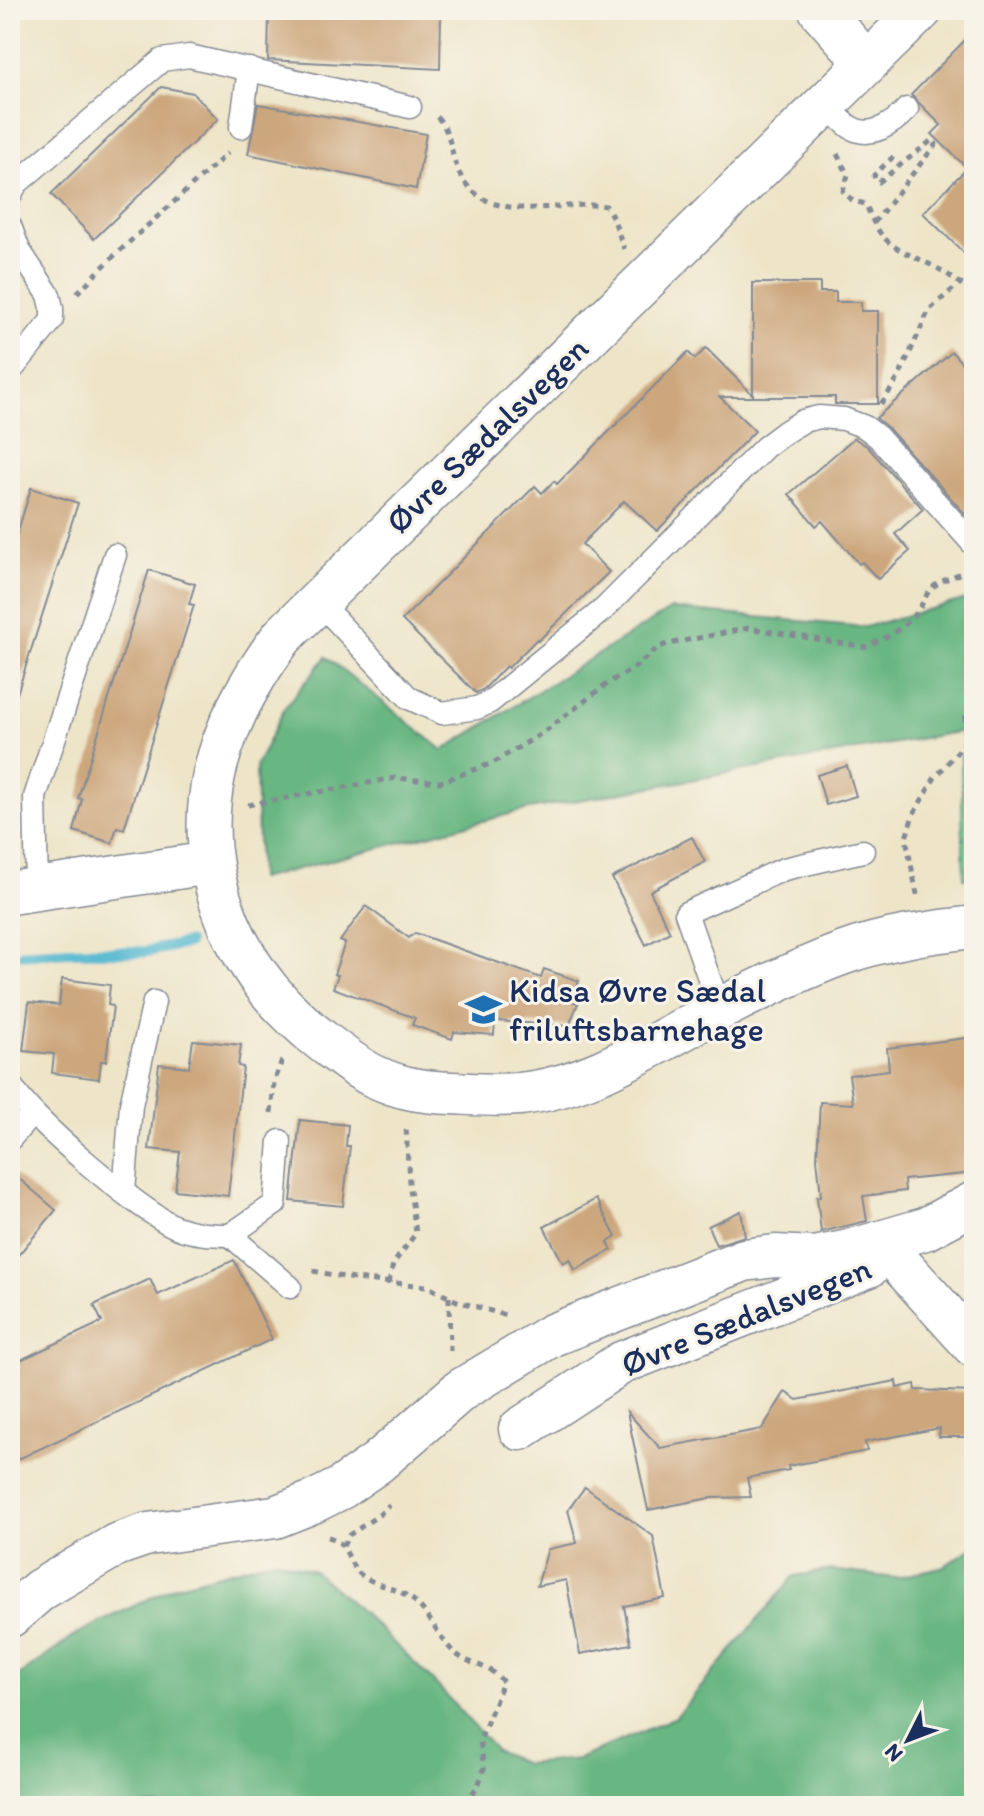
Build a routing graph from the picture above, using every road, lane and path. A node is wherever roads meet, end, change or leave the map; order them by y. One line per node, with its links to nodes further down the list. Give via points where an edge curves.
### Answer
1 (820, 10): 3 (street)
2 (921, 10): 3 (street, Øvre Sædalsvegen)
3 (867, 63): 5 (street, Øvre Sædalsvegen)
4 (249, 69): 6 (lane); 8 (lane); 10 (lane, via 189,56 162,60 16,184)
5 (826, 104): 7 (lane, via 863,132); 22 (street, Øvre Sædalsvegen)
6 (410, 107): 13 (path, via 445,125 455,167 481,198 508,208 606,206)
7 (899, 116): 11 (path, via 907,139 874,175 879,182 932,140 936,144)
8 (241, 127): 16 (path, via 236,146)
9 (836, 152): 11 (path, via 848,175 843,191 866,204)
10 (10, 196)
11 (873, 224): 14 (path, via 894,249)
12 (10, 226): 16 (lane, via 49,295)
13 (627, 256)
14 (960, 283): 15 (path); 18 (path, via 929,310 899,377)
15 (974, 293)
16 (52, 320): 17 (lane)
17 (10, 372)
18 (865, 427): 19 (lane); 22 (lane, via 819,417 785,432 604,609 477,708 442,713 409,698)
19 (974, 545)
20 (115, 555): 27 (lane, via 35,797)
21 (974, 561): 24 (path, via 928,591 907,623 864,647 749,628 668,644 493,763 440,782 395,778)
22 (317, 600): 26 (street, Øvre Sædalsvegen, via 282,637 234,712 210,794)
23 (974, 701): 28 (path, via 965,718 964,744 934,779 906,838)
24 (239, 807)
25 (863, 851): 31 (lane, via 784,869 686,913)
26 (210, 863): 27 (street); 31 (street, Øvre Sædalsvegen, via 234,937 277,1002 348,1060 403,1088 521,1094 571,1081)
27 (23, 891)
28 (920, 906)
29 (974, 927): 31 (street, Øvre Sædalsvegen, via 899,938 846,953)
30 (154, 1002): 38 (lane, via 131,1105)
31 (720, 1009)
32 (286, 1048): 37 (path, via 272,1097 271,1114)
33 (10, 1083): 34 (lane)
34 (32, 1114): 36 (lane); 38 (lane)
35 (406, 1124): 44 (path, via 416,1233 393,1264)
36 (10, 1139)
37 (280, 1141): 41 (lane, via 275,1204)
38 (124, 1192): 41 (lane, via 172,1225 201,1235)
39 (974, 1203): 40 (street, Øvre Sædalsvegen)
40 (925, 1229): 42 (street, Øvre Sædalsvegen); 47 (street, Øvre Sædalsvegen, via 814,1258 744,1260)
41 (230, 1235): 43 (lane)
42 (893, 1256): 48 (street, Øvre Sædalsvegen); 50 (street, Øvre Sædalsvegen, via 621,1363)
43 (261, 1262): 44 (path); 45 (lane)
44 (389, 1283): 46 (path, via 426,1286)
45 (290, 1287)
46 (449, 1297): 47 (path); 49 (path, via 453,1371)
47 (559, 1332): 49 (street, Øvre Sædalsvegen)
48 (974, 1346)
49 (463, 1389): 51 (street, Øvre Sædalsvegen, via 341,1488)
50 (520, 1429)
51 (275, 1517): 52 (street, Øvre Sædalsvegen, via 148,1534 116,1545 40,1590); 53 (path, via 286,1531 337,1539 358,1572 407,1595 424,1609 457,1655 503,1682 480,1740 484,1769)
52 (10, 1616)
53 (462, 1806)

